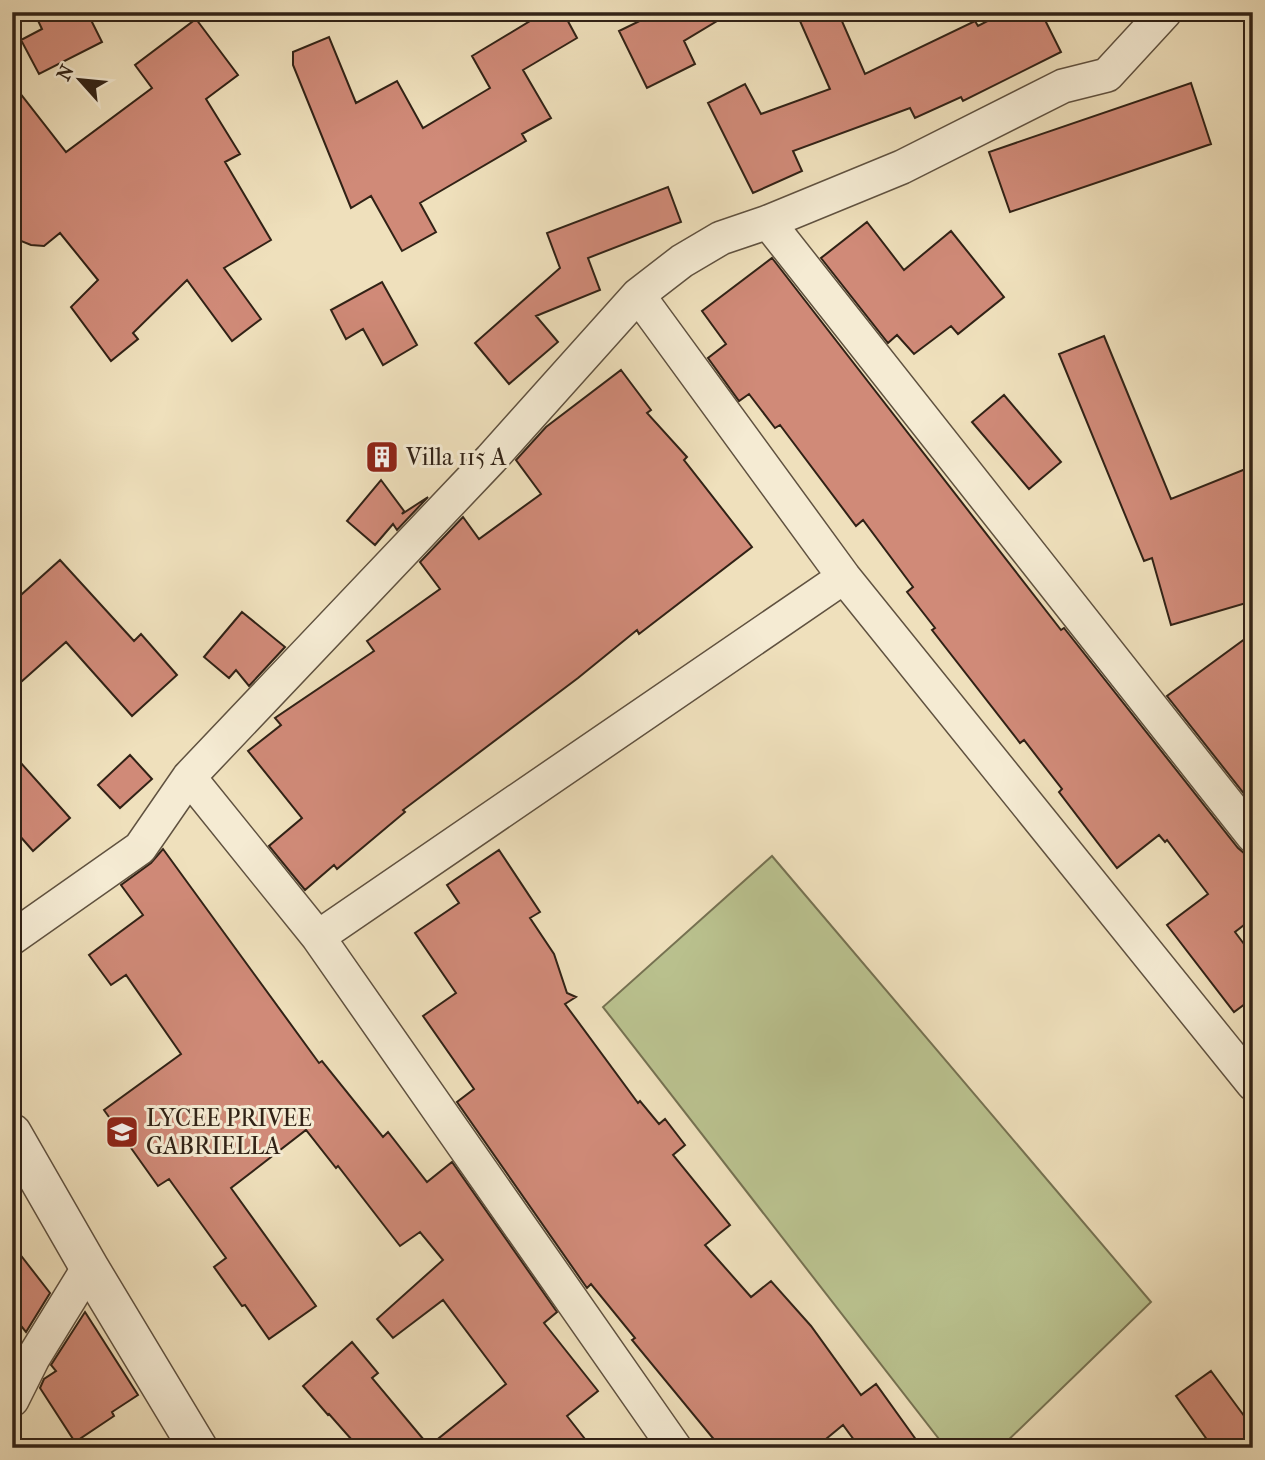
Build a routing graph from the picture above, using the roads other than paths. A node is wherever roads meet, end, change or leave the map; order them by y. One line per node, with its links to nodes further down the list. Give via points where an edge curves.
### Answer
1 (1165, 12): 2 (street, via 1107,75 1063,86 902,167)
2 (768, 222): 3 (street, via 721,237); 6 (street)
3 (638, 295): 4 (street); 5 (street, via 491,459)
4 (844, 577): 7 (street); 9 (street)
5 (189, 778): 7 (street); 8 (street, via 140,848)
6 (1253, 836)
7 (318, 937): 14 (street)
8 (12, 938)
9 (1253, 1084)
10 (12, 1133): 11 (street)
11 (89, 1267): 12 (street); 13 (street)
12 (12, 1400)
13 (198, 1448)
14 (675, 1448)

